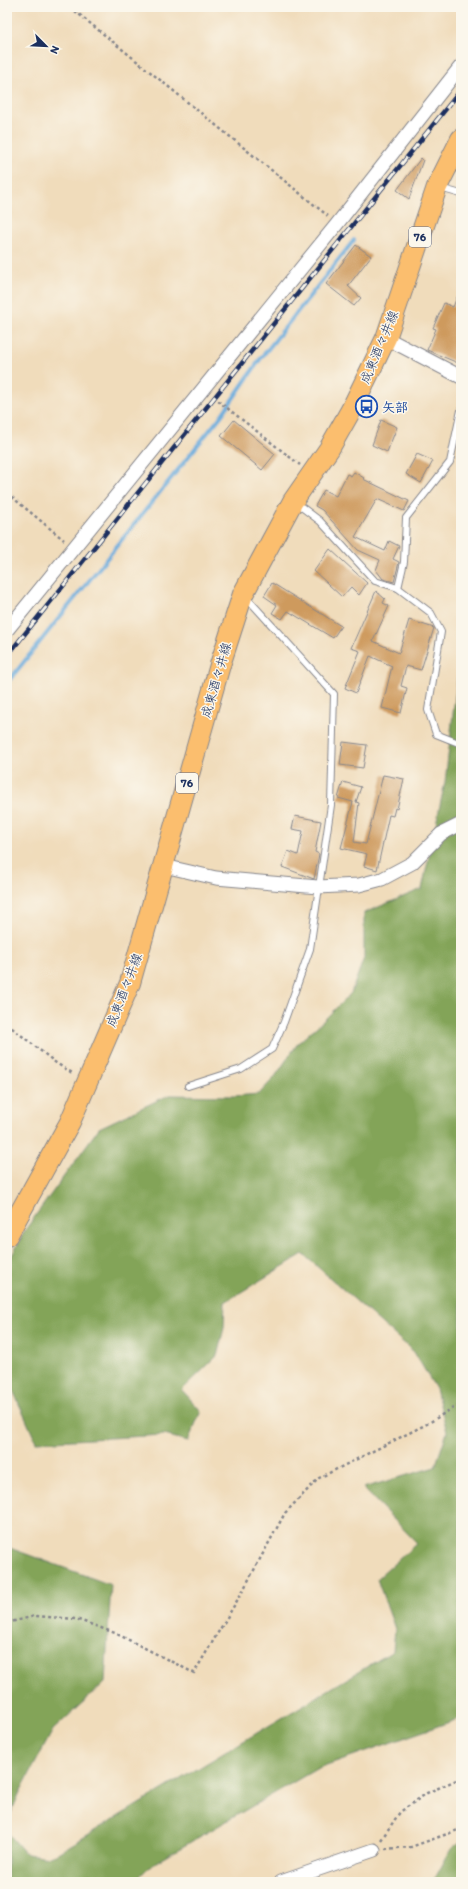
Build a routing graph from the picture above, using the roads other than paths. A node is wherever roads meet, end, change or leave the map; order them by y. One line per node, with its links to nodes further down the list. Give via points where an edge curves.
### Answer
1 (461, 66): 11 (street, via 337,224)
2 (461, 139): 3 (main road, 成東酒々井線 / 76)
3 (437, 187): 4 (lane); 5 (main road, 成東酒々井線 / 76)
4 (461, 194)
5 (386, 338): 6 (street); 8 (main road, 成東酒々井線 / 76, via 329,449)
6 (461, 378)
7 (461, 410): 9 (lane, via 450,462 406,518 404,562)
8 (293, 500): 9 (lane, via 320,521 375,581); 10 (main road, 成東酒々井線 / 76)
9 (398, 588): 12 (lane, via 431,613 441,632 428,710 436,734)
10 (243, 594): 14 (main road, 成東酒々井線 / 76, via 220,665); 15 (lane, via 334,694 331,805)
11 (7, 630)
12 (461, 744)
13 (461, 824): 15 (street, via 441,834 412,863 382,879 359,885)
14 (164, 866): 15 (street, via 216,878); 17 (main road, 成東酒々井線 / 76, via 130,983 70,1122)
15 (318, 887): 16 (lane, via 310,949 272,1049 241,1069)
16 (188, 1086)
17 (7, 1236)
18 (374, 1850): 19 (street)
19 (281, 1882)

